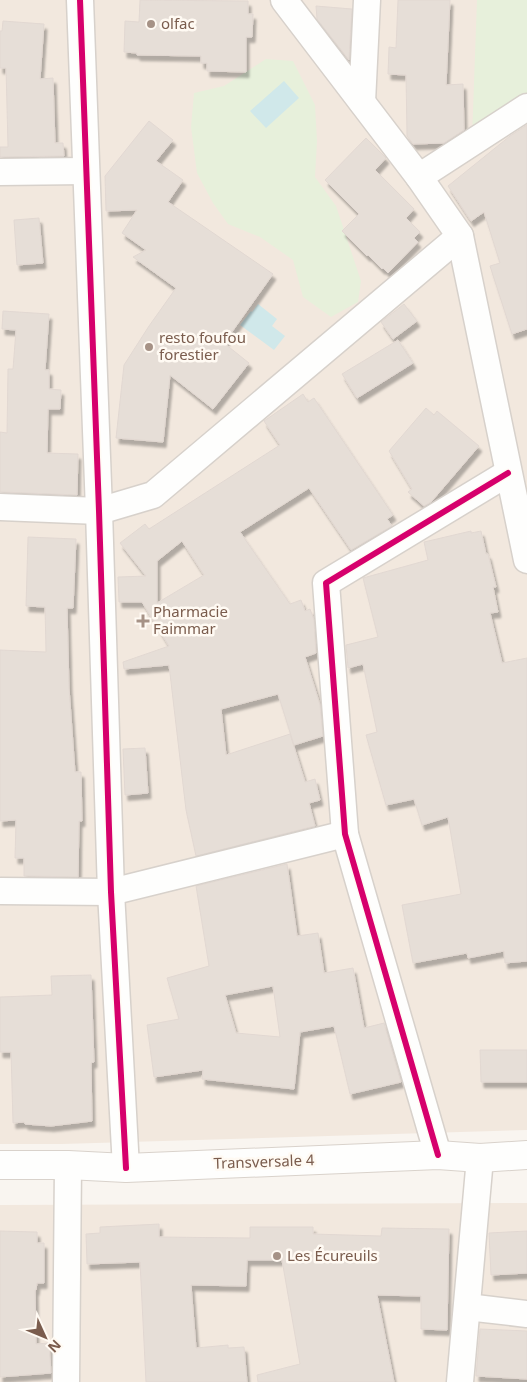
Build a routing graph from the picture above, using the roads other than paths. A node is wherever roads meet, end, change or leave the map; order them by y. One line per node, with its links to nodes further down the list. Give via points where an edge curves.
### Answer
1 (80, 0): 6 (street)
2 (284, 0): 4 (street)
3 (367, 0): 4 (street)
4 (362, 102): 8 (street)
5 (527, 107): 8 (street)
6 (85, 171): 7 (street); 12 (street)
7 (0, 172)
8 (419, 176): 9 (street)
9 (460, 236): 10 (street); 12 (street, via 153,495)
10 (508, 473): 13 (street); 14 (street, via 326,583)
11 (0, 507): 12 (street)
12 (99, 511): 16 (street)
13 (527, 560)
14 (345, 834): 16 (street); 17 (street)
15 (0, 891): 16 (street)
16 (111, 892): 22 (street)
17 (438, 1155): 19 (main road, Transversale 4); 22 (main road, Transversale 4)
18 (527, 1155): 19 (main road, Transversale 4)
19 (480, 1158): 23 (street)
20 (0, 1165): 21 (main road, Transversale 4)
21 (68, 1165): 22 (main road, Transversale 4); 25 (street)
22 (126, 1168)
23 (466, 1307): 24 (street); 26 (street)
24 (527, 1314)
25 (66, 1382)
26 (460, 1382)

